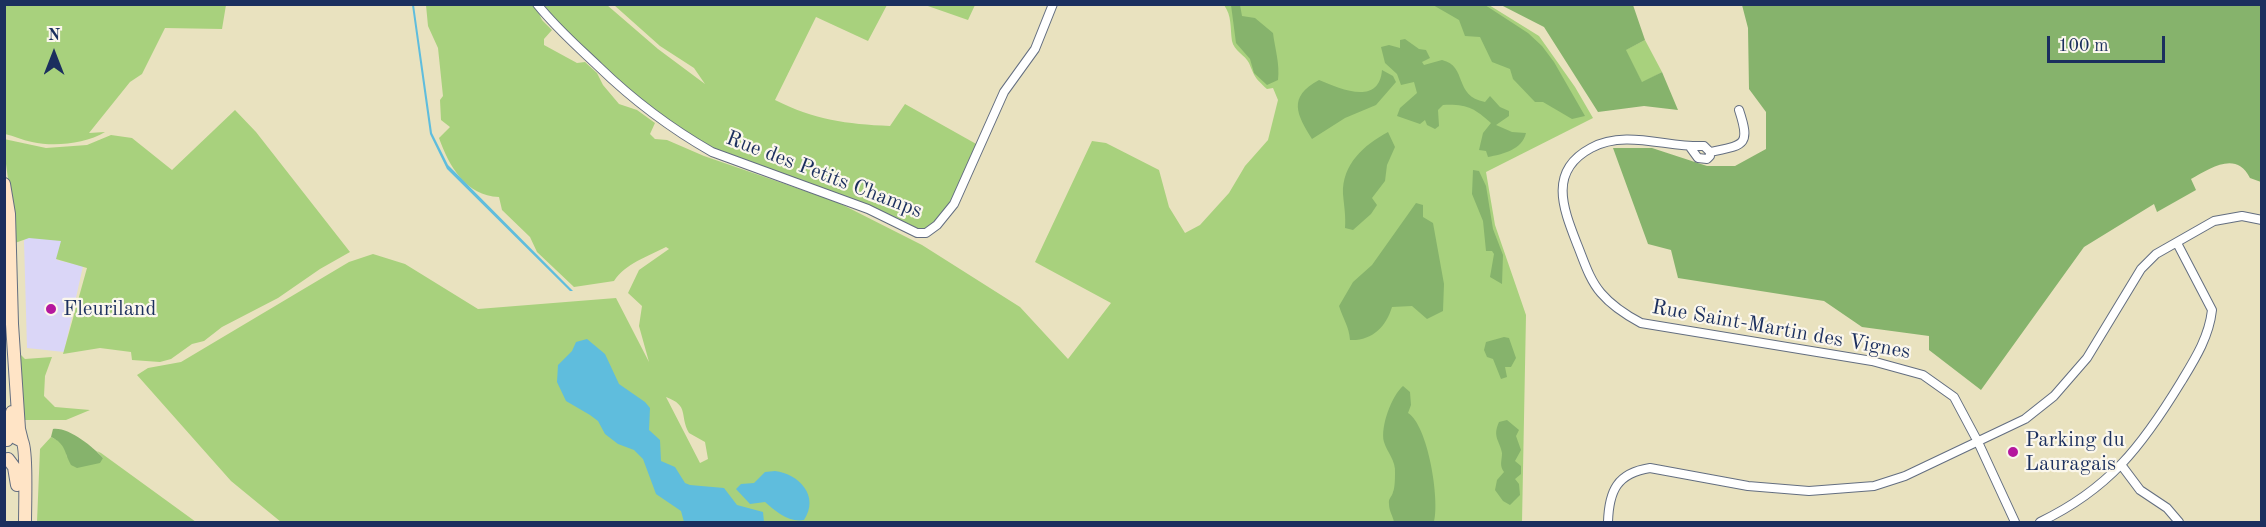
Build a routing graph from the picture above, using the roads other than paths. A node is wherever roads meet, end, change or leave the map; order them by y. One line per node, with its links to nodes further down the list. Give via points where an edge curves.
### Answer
1 (537, 4): 2 (street, Rue des Petits Champs, via 567,39 611,79 690,140 768,174 868,209 917,233 926,233 954,204 1004,92 1035,49)
2 (1053, 4)
3 (1739, 110): 12 (street, Rue Saint-Martin des Vignes, via 1746,130 1744,142 1710,152 1707,159 1702,160 1690,147 1621,140 1591,147 1574,162 1563,181 1564,212 1589,273 1602,293 1618,310 1652,326 1907,369 1923,375 1954,397)
4 (4, 184): 5 (main road)
5 (6, 199): 9 (main road)
6 (2262, 220): 8 (street, via 2242,216 2214,221)
7 (4, 226): 9 (main road)
8 (2177, 243): 12 (street, via 2156,254 2141,269 2100,338 2064,386 2025,419); 15 (street, via 2212,310 2210,326 2165,409)
9 (9, 247): 10 (main road)
10 (12, 324): 11 (main road); 13 (main road, via 12,417)
11 (22, 441): 13 (main road, via 15,438); 14 (main road)
12 (1978, 442): 18 (street, via 1905,476 1874,486 1835,491 1765,488 1650,468 1635,470 1616,484); 19 (street, Rue Saint-Martin des Vignes)
13 (6, 449): 14 (main road, via 17,460); 16 (main road, via 17,477)
14 (24, 455): 17 (main road)
15 (2122, 466): 20 (street, via 2071,508); 21 (street, via 2140,490 2167,508)
16 (19, 522)
17 (25, 522)
18 (1608, 522)
19 (2015, 522)
20 (2040, 522)
21 (2178, 522)

